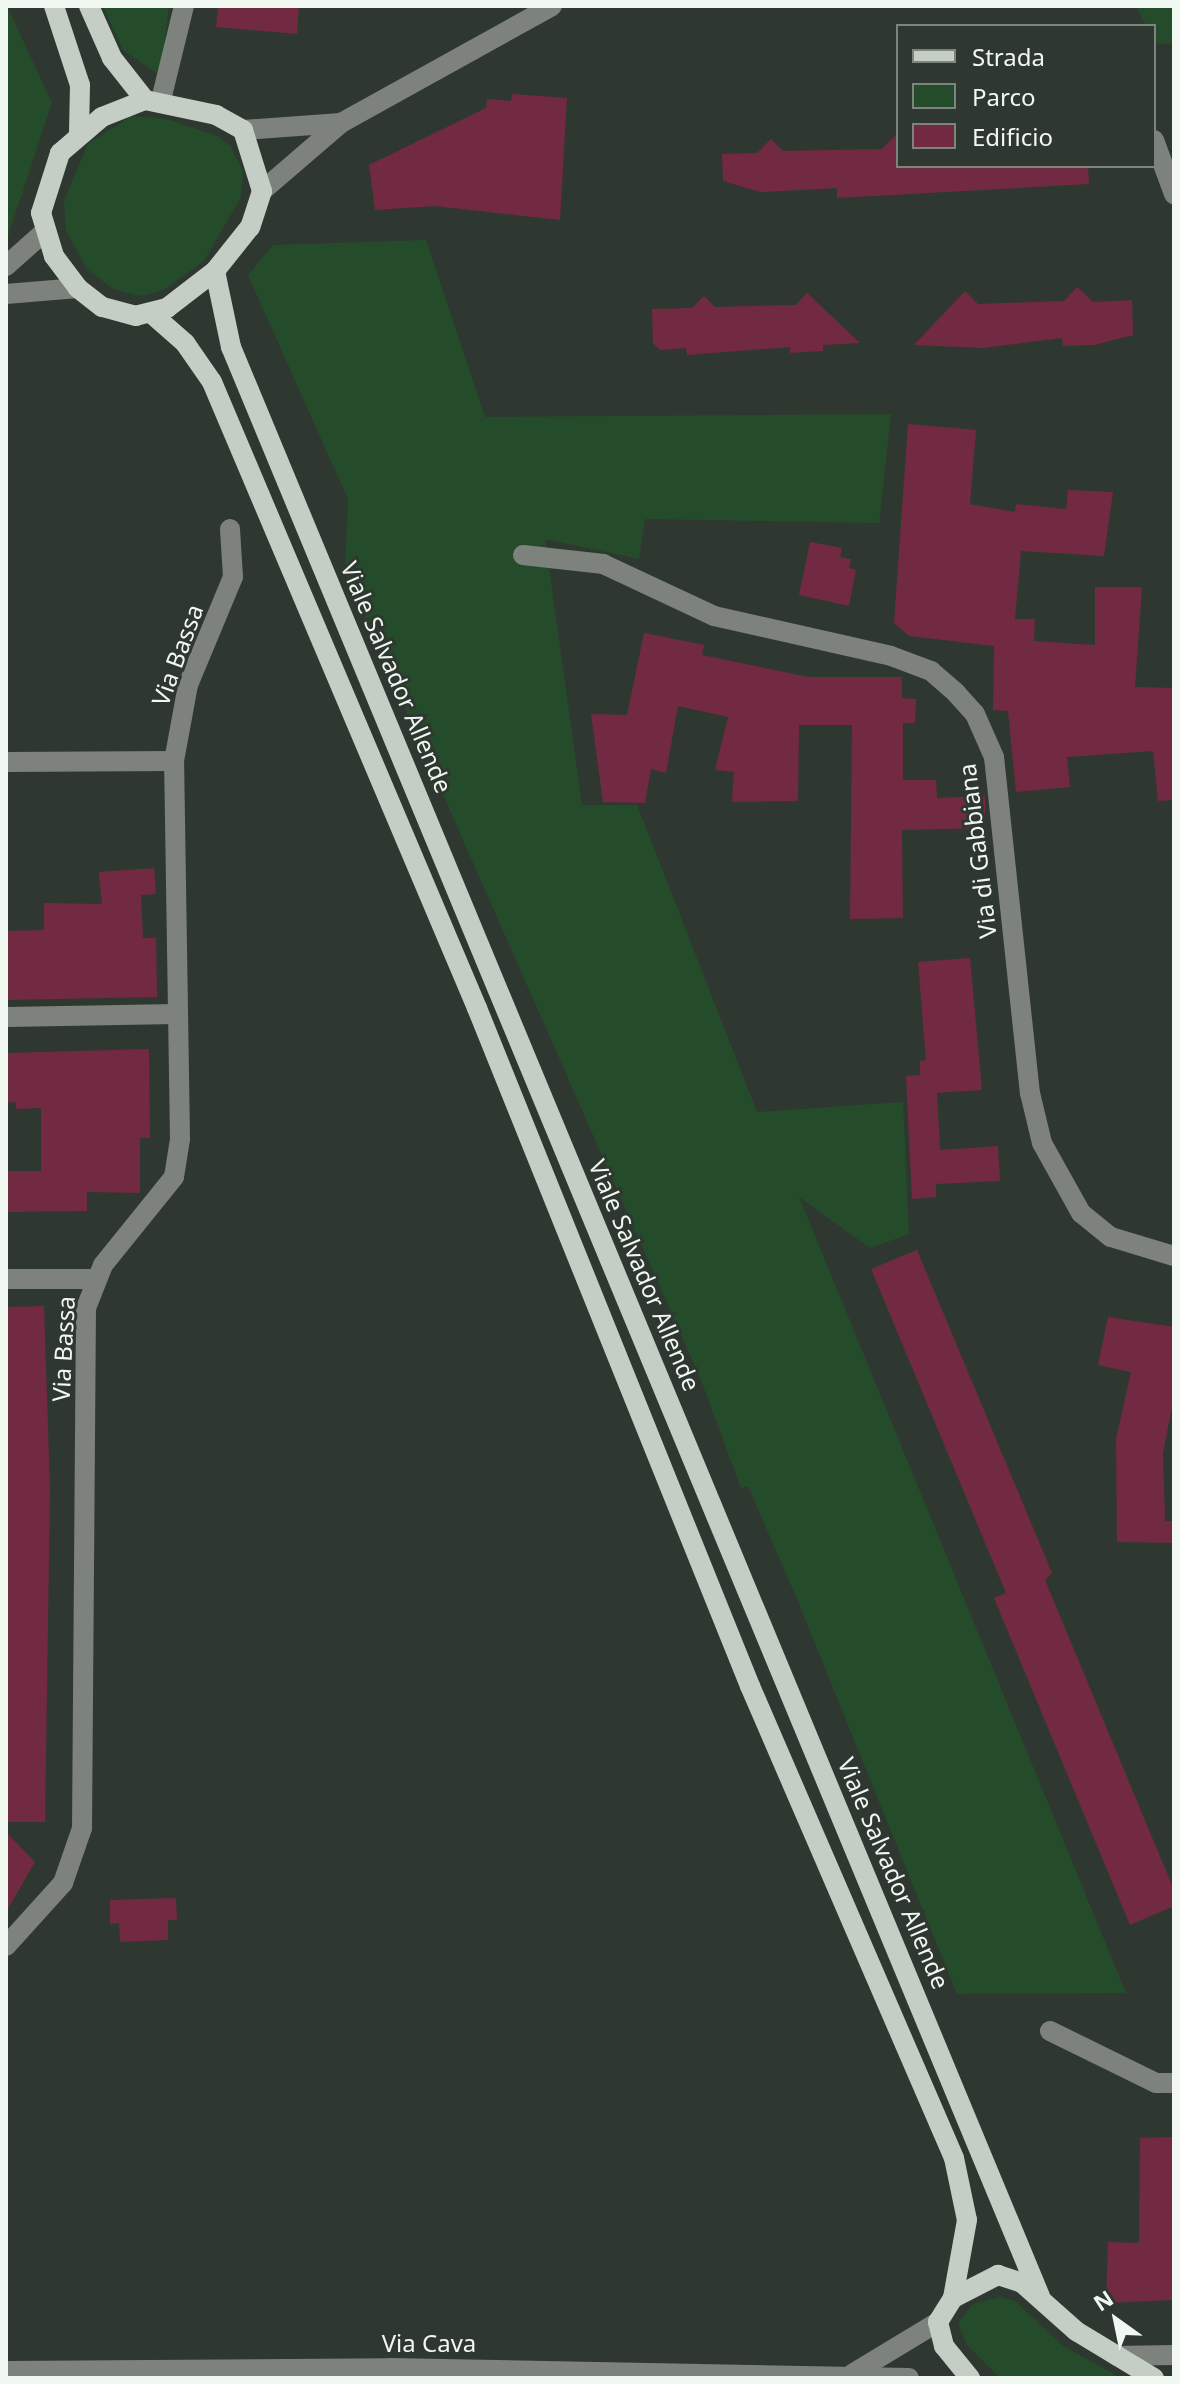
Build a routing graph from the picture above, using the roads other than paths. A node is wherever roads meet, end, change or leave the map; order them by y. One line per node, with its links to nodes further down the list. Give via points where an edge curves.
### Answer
1 (54, 6): 8 (main road, via 80,85)
2 (89, 6): 5 (main road, via 112,58)
3 (184, 6): 5 (street)
4 (552, 6): 6 (street)
5 (153, 100): 7 (main road, via 216,115); 8 (main road, via 117,108)
6 (341, 123): 7 (street); 10 (street)
7 (243, 130): 10 (main road)
8 (79, 134): 12 (main road, via 49,174)
9 (1156, 145): 11 (street)
10 (262, 191): 14 (main road, via 250,227)
11 (1174, 194)
12 (43, 233): 13 (street); 15 (main road)
13 (6, 266)
14 (215, 271): 17 (main road); 30 (main road, Viale Salvador Allende, via 231,347)
15 (78, 288): 16 (street); 17 (main road, via 118,313)
16 (6, 294)
17 (152, 314): 31 (main road, via 185,343 212,382 477,1008 750,1686 954,2158 967,2220)
18 (230, 529): 20 (street, Via Bassa, via 233,577 188,685)
19 (523, 555): 24 (street, Via di Gabbiana, via 603,564 714,616 891,656 931,671 956,693 975,714 994,757 1030,1093 1042,1143 1081,1213 1111,1237)
20 (174, 761): 21 (street); 22 (street, Via Bassa)
21 (6, 762)
22 (177, 1014): 23 (street); 26 (street, Via Bassa, via 180,1138 174,1177)
23 (6, 1017)
24 (1174, 1256)
25 (6, 1279): 26 (street)
26 (95, 1279): 27 (street, Via Bassa, via 86,1308 82,1828 63,1883)
27 (6, 1946)
28 (1050, 2031): 29 (street, via 1156,2083)
29 (1174, 2083)
30 (1040, 2296): 31 (main road, via 998,2275); 34 (main road, via 1076,2331)
31 (953, 2298): 32 (main road)
32 (938, 2322): 36 (street); 38 (main road, via 944,2346)
33 (1174, 2355): 34 (street)
34 (1117, 2356): 39 (main road)
35 (6, 2371): 36 (street, Via Cava)
36 (852, 2374): 37 (street, Via Cava)
37 (909, 2378)
38 (970, 2378)
39 (1154, 2378)

